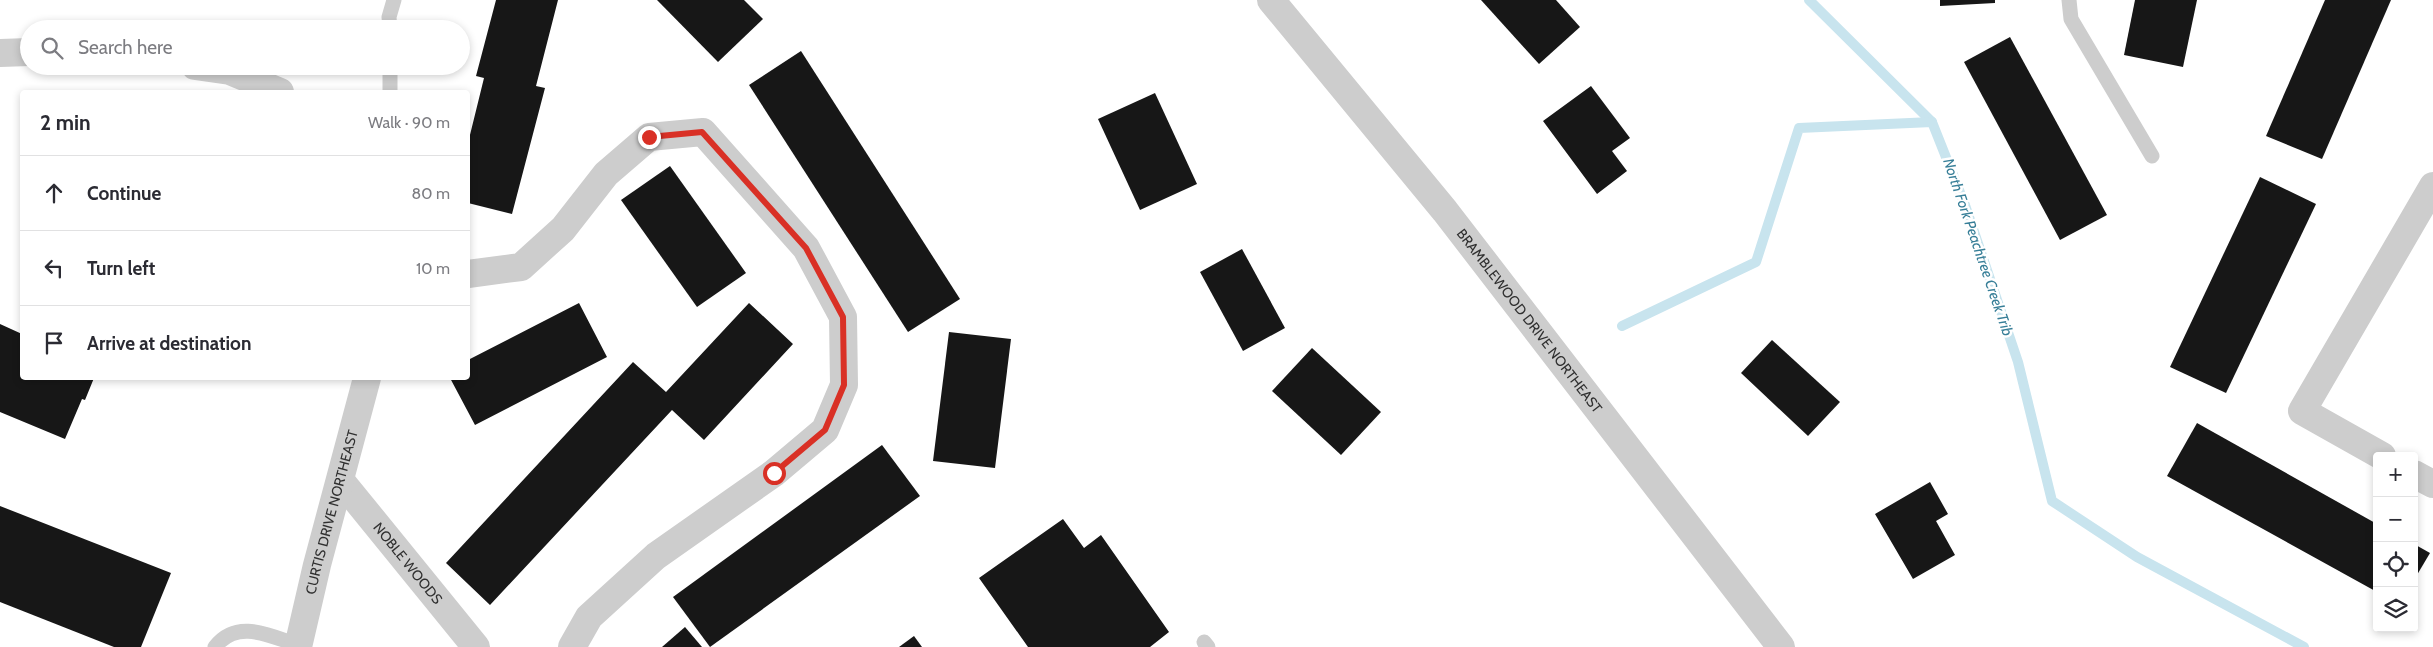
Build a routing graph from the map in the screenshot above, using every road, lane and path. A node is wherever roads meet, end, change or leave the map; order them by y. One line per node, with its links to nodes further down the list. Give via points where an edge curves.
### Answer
1 (394, 0): 4 (lane)
2 (1271, 0): 23 (street, BRAMBLEWOOD DRIVE NORTHEAST, via 1445,211)
3 (2069, 0): 11 (lane, via 2071,19)
4 (390, 20)
5 (0, 52): 6 (street)
6 (20, 52)
7 (240, 75): 9 (street)
8 (390, 75): 10 (lane)
9 (275, 90)
10 (390, 90)
11 (2152, 156)
12 (2433, 186): 15 (street, via 2302,411)
13 (470, 274): 22 (street, via 520,267 563,229 606,174 649,137 702,132 806,248 843,317 844,385 825,430 774,473 656,556 589,617)
14 (366, 380): 17 (street, CURTIS DRIVE NORTHEAST)
15 (2375, 452)
16 (2418, 476): 18 (street)
17 (340, 481): 19 (street, CURTIS DRIVE NORTHEAST); 21 (street, NOBLE WOODS)
18 (2433, 484)
19 (298, 646): 20 (lane, via 247,629 222,638)
20 (215, 647)
21 (476, 647)
22 (572, 647)
23 (1781, 647)

